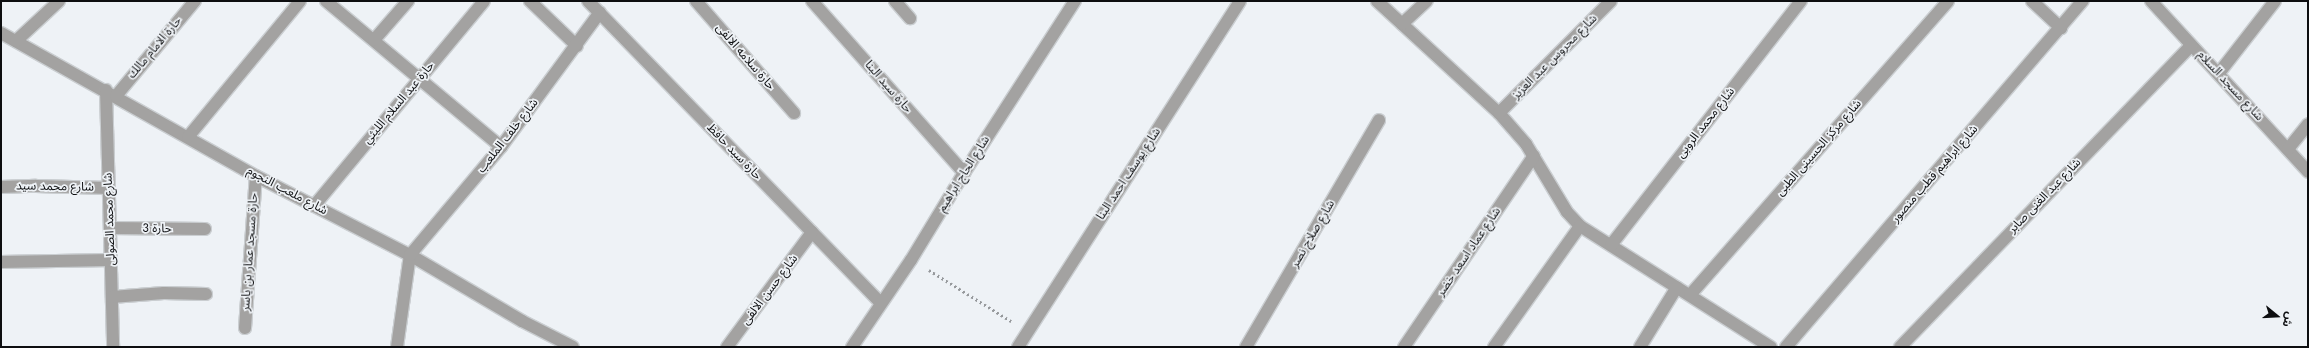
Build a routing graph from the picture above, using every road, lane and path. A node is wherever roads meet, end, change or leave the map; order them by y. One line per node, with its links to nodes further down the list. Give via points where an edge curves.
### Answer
1 (59, 1): 29 (street)
2 (195, 1): 34 (street, حارة الامام مالك)
3 (300, 1): 39 (street)
4 (326, 1): 28 (street)
5 (408, 1): 28 (street)
6 (484, 1): 33 (street, حارة عبد السلام الليثي)
7 (530, 1): 30 (street)
8 (588, 1): 23 (street, حارة سيد حافظ)
9 (696, 1): 35 (street, حارة سلامه الالفى)
10 (812, 1): 44 (street, حارة سيد البنا)
11 (895, 1): 24 (street)
12 (1075, 1): 44 (street, شارع الحاج ابراهيم)
13 (1240, 1): 64 (street, شارع يوسف احمد البنا)
14 (1377, 1): 25 (street)
15 (1427, 1): 25 (street)
16 (1611, 1): 36 (street, شارع محروس عبد العزيز)
17 (1802, 1): 53 (street, شارع محمد الروبى)
18 (1948, 1): 60 (street, شارع مركز الحسينى الطبى)
19 (2032, 1): 26 (street)
20 (2083, 1): 26 (street, شارع ابراهيم قطب منصور)
21 (2151, 1): 31 (street, شارع مسجد السلام)
22 (2275, 1): 32 (street)
23 (600, 12): 30 (street, شارع خلف الملعب); 52 (street, حارة سيد حافظ)
24 (910, 18)
25 (1402, 24): 36 (street)
26 (2061, 28): 76 (street, شارع ابراهيم قطب منصور)
27 (1, 33): 29 (street, شارع ملعب النجوم)
28 (374, 40): 33 (street)
29 (16, 41): 34 (street, شارع ملعب النجوم)
30 (577, 46): 40 (street, شارع خلف الملعب)
31 (2191, 46): 32 (street, شارع مسجد السلام); 77 (street, شارع عبد الغنى صابر)
32 (2219, 73): 41 (street, شارع مسجد السلام)
33 (419, 79): 40 (street); 48 (street, حارة عبد السلام الليثي)
34 (111, 93): 39 (street, شارع ملعب النجوم); 47 (street, شارع محمد الصولى)
35 (794, 113)
36 (1499, 113): 42 (street)
37 (1379, 120): 71 (street, شارع صلاح نصر)
38 (2308, 124): 41 (street)
39 (188, 137): 45 (street, شارع ملعب النجوم)
40 (501, 147): 54 (street, شارع خلف الملعب)
41 (2288, 149): 43 (street, شارع مسجد السلام)
42 (1534, 156): 49 (street, via 1567,212); 72 (street, شارع عماد اسعد خضر)
43 (2308, 172)
44 (964, 173): 56 (street, شارع الحاج ابراهيم)
45 (256, 176): 48 (street, شارع ملعب النجوم); 63 (street, حارة مسجد عمار بن ياسر)
46 (1, 186): 47 (street, شارع محمد سيد)
47 (109, 188): 50 (street, شارع محمد الصولى)
48 (314, 206): 54 (street, شارع ملعب النجوم)
49 (1580, 226): 53 (street); 73 (street)
50 (110, 228): 51 (street, حارة 3); 55 (street, شارع محمد الصولى)
51 (205, 229)
52 (812, 232): 62 (street, حارة سيد حافظ); 68 (street, شارع حسن الالفى)
53 (1611, 245): 58 (street)
54 (410, 255): 66 (street); 67 (street, شارع ملعب النجوم, via 522,321)
55 (111, 260): 57 (street); 61 (street, شارع محمد الصولى)
56 (911, 260): 62 (street, شارع الحاج ابراهيم); 64 (path)
57 (1, 262)
58 (1677, 287): 60 (street); 74 (street)
59 (206, 294): 61 (street, via 164,293)
60 (1690, 295): 75 (street)
61 (112, 297): 65 (street, شارع محمد الصولى)
62 (880, 302): 69 (street, شارع الحاج ابراهيم)
63 (245, 328)
64 (1028, 331): 70 (street, شارع يوسف احمد البنا)
65 (113, 347)
66 (396, 347)
67 (573, 347)
68 (727, 347)
69 (852, 347)
70 (1018, 347)
71 (1246, 347)
72 (1404, 347)
73 (1494, 347)
74 (1640, 347)
75 (1771, 347)
76 (1786, 347)
77 (1900, 347)

